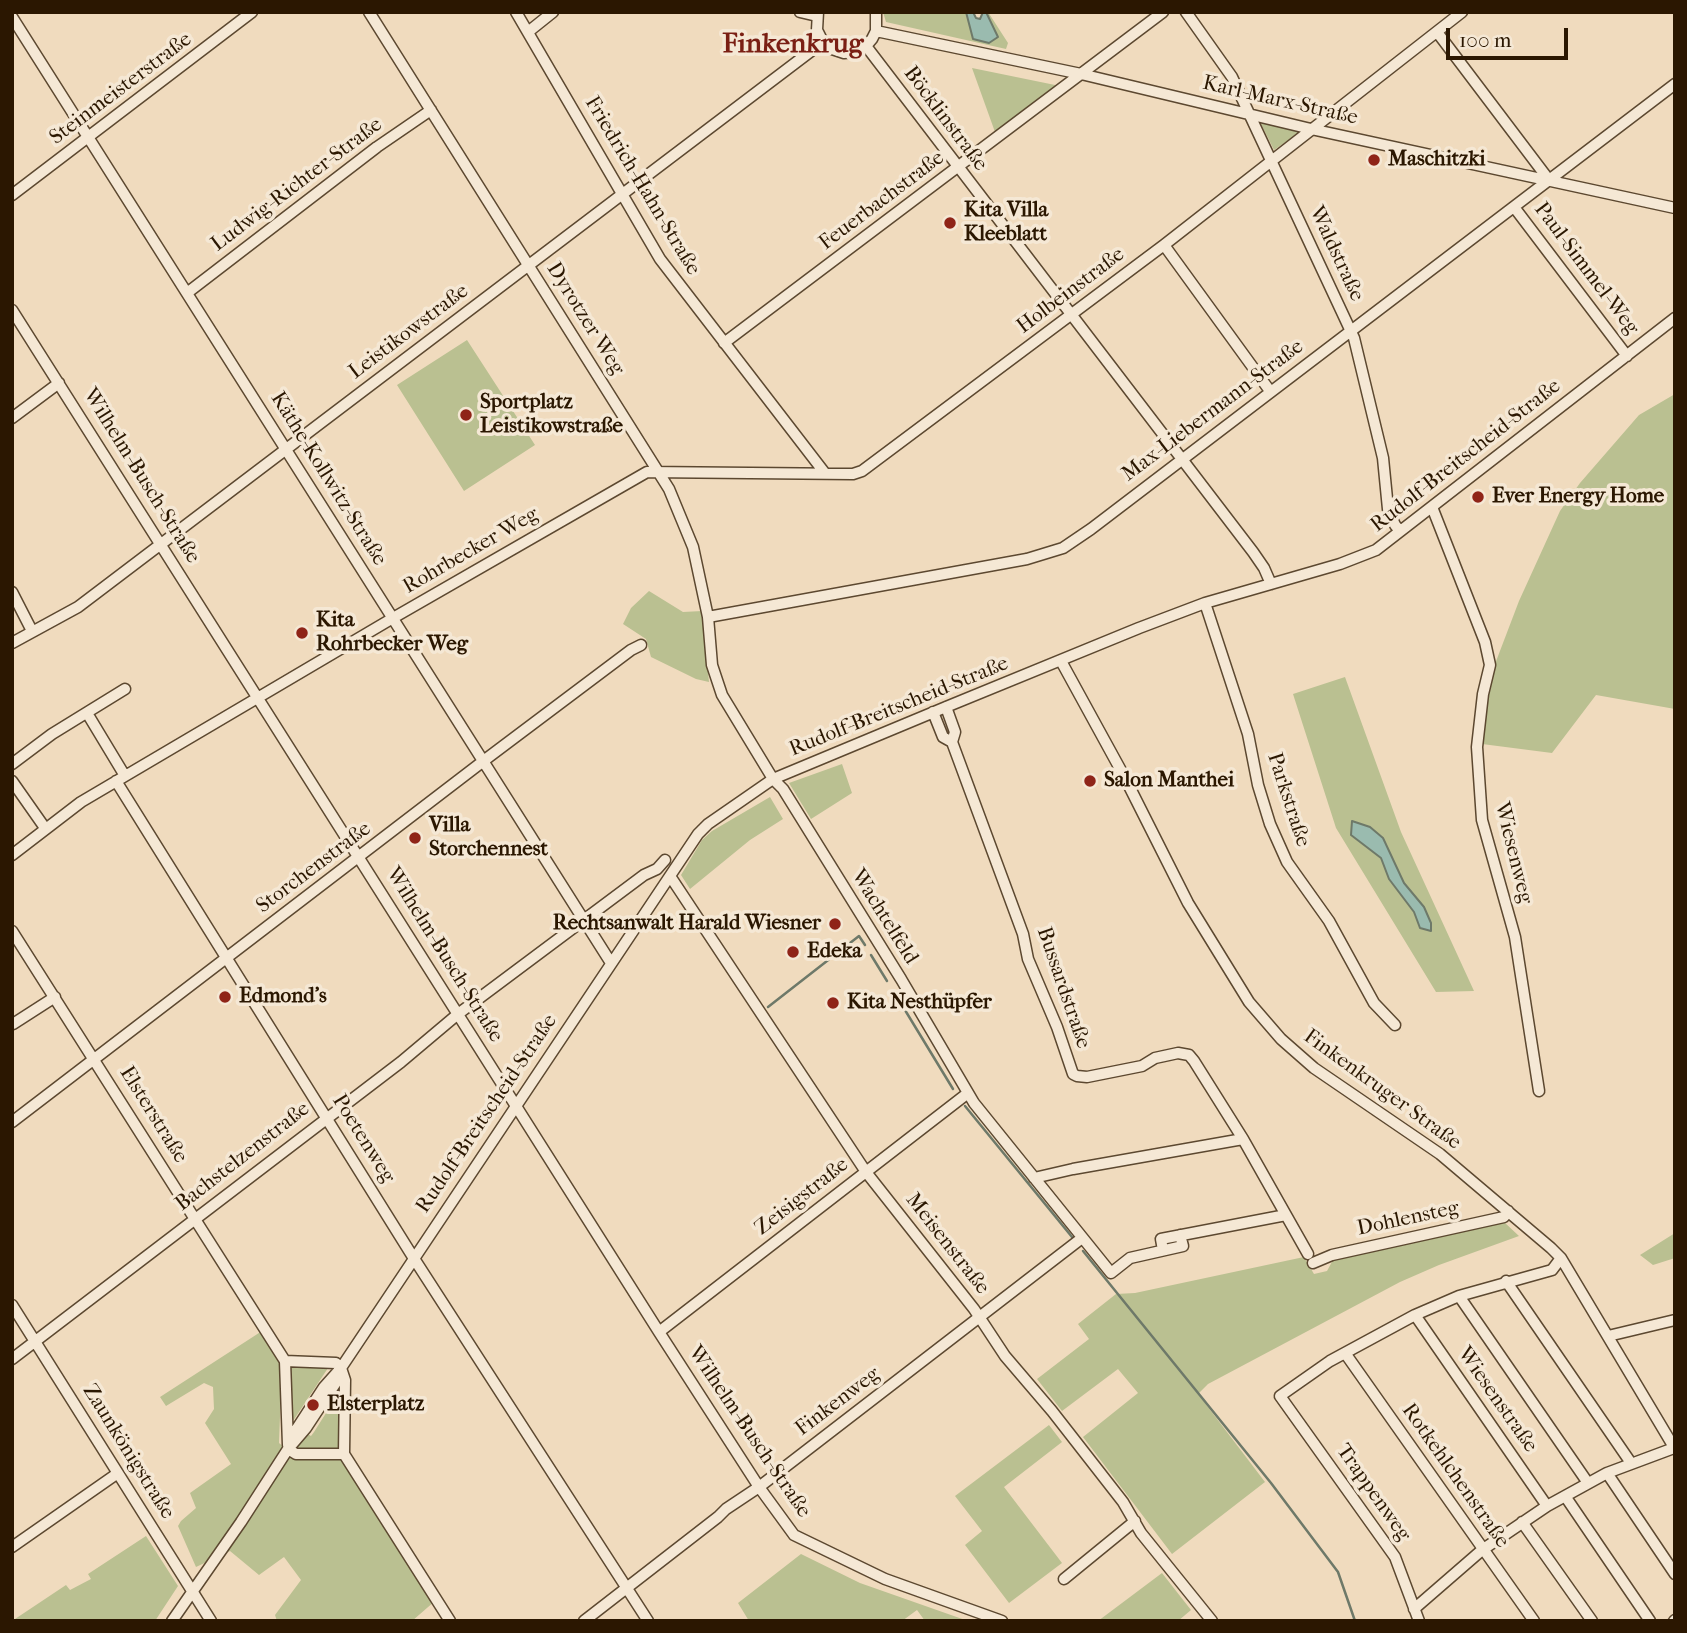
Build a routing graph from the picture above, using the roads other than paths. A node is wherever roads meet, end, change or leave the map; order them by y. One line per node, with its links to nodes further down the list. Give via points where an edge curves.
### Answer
1 (252, 12): 22 (street, Steinmeisterstraße)
2 (369, 12): 19 (street, Dyrotzer Weg)
3 (516, 12): 13 (street, Friedrich-Hahn-Straße)
4 (553, 12): 13 (street)
5 (800, 12): 10 (street)
6 (876, 12): 12 (street)
7 (1163, 12): 17 (street, Feuerbachstraße)
8 (1186, 12): 20 (street, Waldstraße, via 1232,77)
9 (1462, 12): 14 (street, Holbeinstraße)
10 (817, 14): 15 (street)
11 (12, 17): 22 (street, Käthe-Kollwitz-Straße)
12 (876, 31): 16 (street); 17 (street, Karl-Marx-Straße)
13 (528, 32): 26 (street, Friedrich-Hahn-Straße)
14 (1437, 32): 21 (street, Holbeinstraße); 25 (street)
15 (823, 42): 16 (street, via 844,53); 26 (street, Leistikowstraße)
16 (866, 46): 24 (street, Böcklinstraße)
17 (1081, 74): 20 (street, Karl-Marx-Straße); 24 (street, Feuerbachstraße)
18 (1675, 84): 25 (street, Max-Liebermann-Straße)
19 (431, 110): 31 (street, Dyrotzer Weg); 32 (street, Ludwig-Richter-Straße)
20 (1249, 114): 21 (street, Karl-Marx-Straße); 23 (street, Waldstraße)
21 (1311, 129): 23 (street, Holbeinstraße); 25 (street, Karl-Marx-Straße)
22 (89, 137): 27 (street, Steinmeisterstraße); 32 (street, Käthe-Kollwitz-Straße)
23 (1271, 161): 30 (street, Holbeinstraße); 36 (street, Waldstraße)
24 (957, 168): 34 (street, Böcklinstraße); 37 (street, Feuerbachstraße)
25 (1549, 180): 28 (street, Max-Liebermann-Straße); 29 (street, Karl-Marx-Straße)
26 (622, 194): 31 (street, Leistikowstraße); 37 (street, Friedrich-Hahn-Straße, via 660,259)
27 (12, 195)
28 (1514, 207): 36 (street, Max-Liebermann-Straße); 38 (street, Paul-Simmel-Weg)
29 (1675, 208)
30 (1164, 245): 34 (street, Holbeinstraße); 40 (street)
31 (528, 266): 42 (street, Leistikowstraße); 44 (street, Dyrotzer Weg)
32 (187, 293): 42 (street, Käthe-Kollwitz-Straße)
33 (12, 310): 39 (street, Wilhelm-Busch-Straße)
34 (1072, 314): 43 (street, Böcklinstraße); 45 (street, Holbeinstraße, via 862,471)
35 (1675, 318): 38 (street, Rudolf-Breitscheid-Straße)
36 (1351, 330): 40 (street, Max-Liebermann-Straße); 47 (street, Waldstraße, via 1383,458 1388,509)
37 (724, 343): 45 (street, Friedrich-Hahn-Straße)
38 (1627, 356): 46 (street, Rudolf-Breitscheid-Straße)
39 (59, 383): 41 (street); 48 (street, Wilhelm-Busch-Straße)
40 (1270, 391): 43 (street, Max-Liebermann-Straße)
41 (12, 418)
42 (286, 449): 48 (street, Leistikowstraße); 53 (street, Käthe-Kollwitz-Straße)
43 (1182, 460): 49 (street, Böcklinstraße, via 1254,552); 52 (street, Max-Liebermann-Straße, via 1091,529 1045,555)
44 (658, 471): 45 (street, Holbeinstraße); 52 (street, Dyrotzer Weg, via 693,547); 53 (street, Rohrbecker Weg, via 647,472)
45 (824, 472)
46 (1432, 507): 47 (street, Rudolf-Breitscheid-Straße); 83 (street, Wiesenweg, via 1490,665 1477,747 1482,820 1515,937)
47 (1400, 531): 49 (street, Rudolf-Breitscheid-Straße, via 1367,554)
48 (161, 545): 54 (street, Leistikowstraße, via 78,607); 59 (street, Wilhelm-Busch-Straße)
49 (1271, 584): 51 (street, Rudolf-Breitscheid-Straße)
50 (12, 592): 54 (street)
51 (1205, 603): 57 (street, Rudolf-Breitscheid-Straße); 81 (street, Parkstraße, via 1248,734 1270,824 1287,862 1329,920 1374,1003)
52 (708, 617): 67 (street, Dyrotzer Weg, via 718,686)
53 (393, 618): 59 (street, Rohrbecker Weg); 64 (street, Käthe-Kollwitz-Straße)
54 (32, 631): 55 (street, Leistikowstraße)
55 (12, 643)
56 (641, 645): 64 (street, Storchenstraße)
57 (1061, 661): 60 (street, Rudolf-Breitscheid-Straße); 91 (street, Finkenkruger Straße, via 1188,903 1249,1002 1314,1068 1440,1154)
58 (125, 689): 62 (street)
59 (258, 696): 66 (street, Rohrbecker Weg); 71 (street, Wilhelm-Busch-Straße)
60 (946, 707): 61 (street, Rudolf-Breitscheid-Straße); 63 (street, Bussardstraße, via 955,732)
61 (933, 712): 63 (street, Bussardstraße, via 943,737); 67 (street, Rudolf-Breitscheid-Straße)
62 (87, 713): 65 (street); 66 (street)
63 (952, 742): 88 (street, Bussardstraße, via 1073,1074 1087,1077 1178,1053 1189,1055)
64 (483, 761): 71 (street, Storchenstraße); 74 (street, Käthe-Kollwitz-Straße)
65 (12, 764)
66 (121, 779): 69 (street, Rohrbecker Weg); 76 (street, Poetenweg)
67 (773, 779): 73 (street, Rudolf-Breitscheid-Straße, via 698,834); 84 (street, Wachtelfeld)
68 (12, 781): 69 (street)
69 (45, 828): 70 (street, Rohrbecker Weg)
70 (12, 855)
71 (359, 858): 76 (street, Storchenstraße); 79 (street, Wilhelm-Busch-Straße)
72 (665, 860): 74 (street, Bachstelzenstraße)
73 (670, 876): 77 (street, Rudolf-Breitscheid-Straße); 89 (street, Meisenstraße)
74 (584, 920): 77 (street, Käthe-Kollwitz-Straße); 79 (street, Bachstelzenstraße)
75 (13, 934): 78 (street, Elsterstraße)
76 (227, 958): 82 (street, Storchenstraße); 86 (street, Poetenweg)
77 (611, 963): 85 (street, Rudolf-Breitscheid-Straße)
78 (55, 997): 80 (street); 82 (street, Elsterstraße)
79 (458, 1014): 85 (street, Wilhelm-Busch-Straße); 86 (street, Bachstelzenstraße)
80 (13, 1024)
81 (1395, 1025)
82 (94, 1058): 87 (street, Storchenstraße); 93 (street, Elsterstraße)
83 (1539, 1091)
84 (968, 1093): 89 (street, Zeisigstraße); 90 (street, Wachtelfeld)
85 (517, 1107): 95 (street, Rudolf-Breitscheid-Straße); 104 (street, Wilhelm-Busch-Straße)
86 (327, 1117): 93 (street, Bachstelzenstraße); 95 (street, Poetenweg)
87 (12, 1122)
88 (1243, 1139): 90 (street); 92 (street, Bussardstraße)
89 (866, 1172): 102 (street, Meisenstraße); 104 (street, Zeisigstraße)
90 (1034, 1178): 94 (street, Wachtelfeld)
91 (1508, 1211): 96 (street, Dohlensteg, via 1504,1217); 97 (street, Finkenkruger Straße)
92 (1286, 1215): 94 (street, Wachtelfeld, via 1180,1235 1183,1246 1129,1258 1111,1273); 96 (street, Bussardstraße)
93 (195, 1219): 106 (street, Bachstelzenstraße); 109 (street, Elsterstraße)
94 (1082, 1238): 102 (street, Finkenweg)
95 (413, 1257): 110 (street, Rudolf-Breitscheid-Straße); 127 (street, Poetenweg)
96 (1311, 1258)
97 (1561, 1258): 98 (street, via 1552,1270); 105 (street, Finkenkruger Straße)
98 (1506, 1281): 99 (street); 114 (street)
99 (1459, 1296): 101 (street); 117 (street, Wiesenstraße)
100 (12, 1305): 106 (street, Zaunkönigstraße)
101 (1416, 1315): 107 (street); 120 (street, Wiesenstraße)
102 (979, 1319): 118 (street, Finkenweg); 121 (street, Meisenstraße)
103 (1675, 1320): 105 (street)
104 (659, 1332): 118 (street, Wilhelm-Busch-Straße)
105 (1608, 1336): 111 (street, Finkenkruger Straße)
106 (35, 1342): 108 (street, Bachstelzenstraße); 115 (street, Zaunkönigstraße)
107 (1345, 1353): 124 (street, Rotkehlchenstraße); 129 (street, Trappenweg, via 1280,1396 1395,1557)
108 (12, 1359)
109 (285, 1362): 110 (street, via 336,1363); 112 (street)
110 (341, 1368): 112 (street, Rudolf-Breitscheid-Straße, via 337,1381); 113 (street, via 345,1380)
111 (1674, 1448): 114 (street)
112 (288, 1449): 113 (street, via 296,1454); 128 (street, Rudolf-Breitscheid-Straße)
113 (344, 1454): 132 (street)
114 (1631, 1463): 116 (street)
115 (118, 1473): 123 (street); 128 (street, Zaunkönigstraße)
116 (1607, 1473): 117 (street); 125 (street)
117 (1588, 1483): 119 (street)
118 (759, 1487): 127 (street, Finkenweg); 135 (street, Wilhelm-Busch-Straße, via 794,1535 885,1579)
119 (1565, 1496): 120 (street); 140 (street)
120 (1547, 1506): 122 (street)
121 (1135, 1521): 126 (street); 136 (street, Meisenstraße)
122 (1522, 1522): 124 (street); 139 (street)
123 (12, 1547)
124 (1482, 1550): 129 (street); 138 (street, Rotkehlchenstraße)
125 (1675, 1574)
126 (1064, 1579)
127 (627, 1588): 133 (street, Finkenweg); 134 (street, Poetenweg)
128 (192, 1591): 130 (street, Rudolf-Breitscheid-Straße); 131 (street, Zaunkönigstraße)
129 (1414, 1609): 137 (street, Trappenweg)
130 (172, 1621)
131 (211, 1621)
132 (450, 1621)
133 (584, 1621)
134 (648, 1621)
135 (1002, 1621)
136 (1212, 1621)
137 (1419, 1621)
138 (1534, 1621)
139 (1592, 1621)
140 (1650, 1621)

